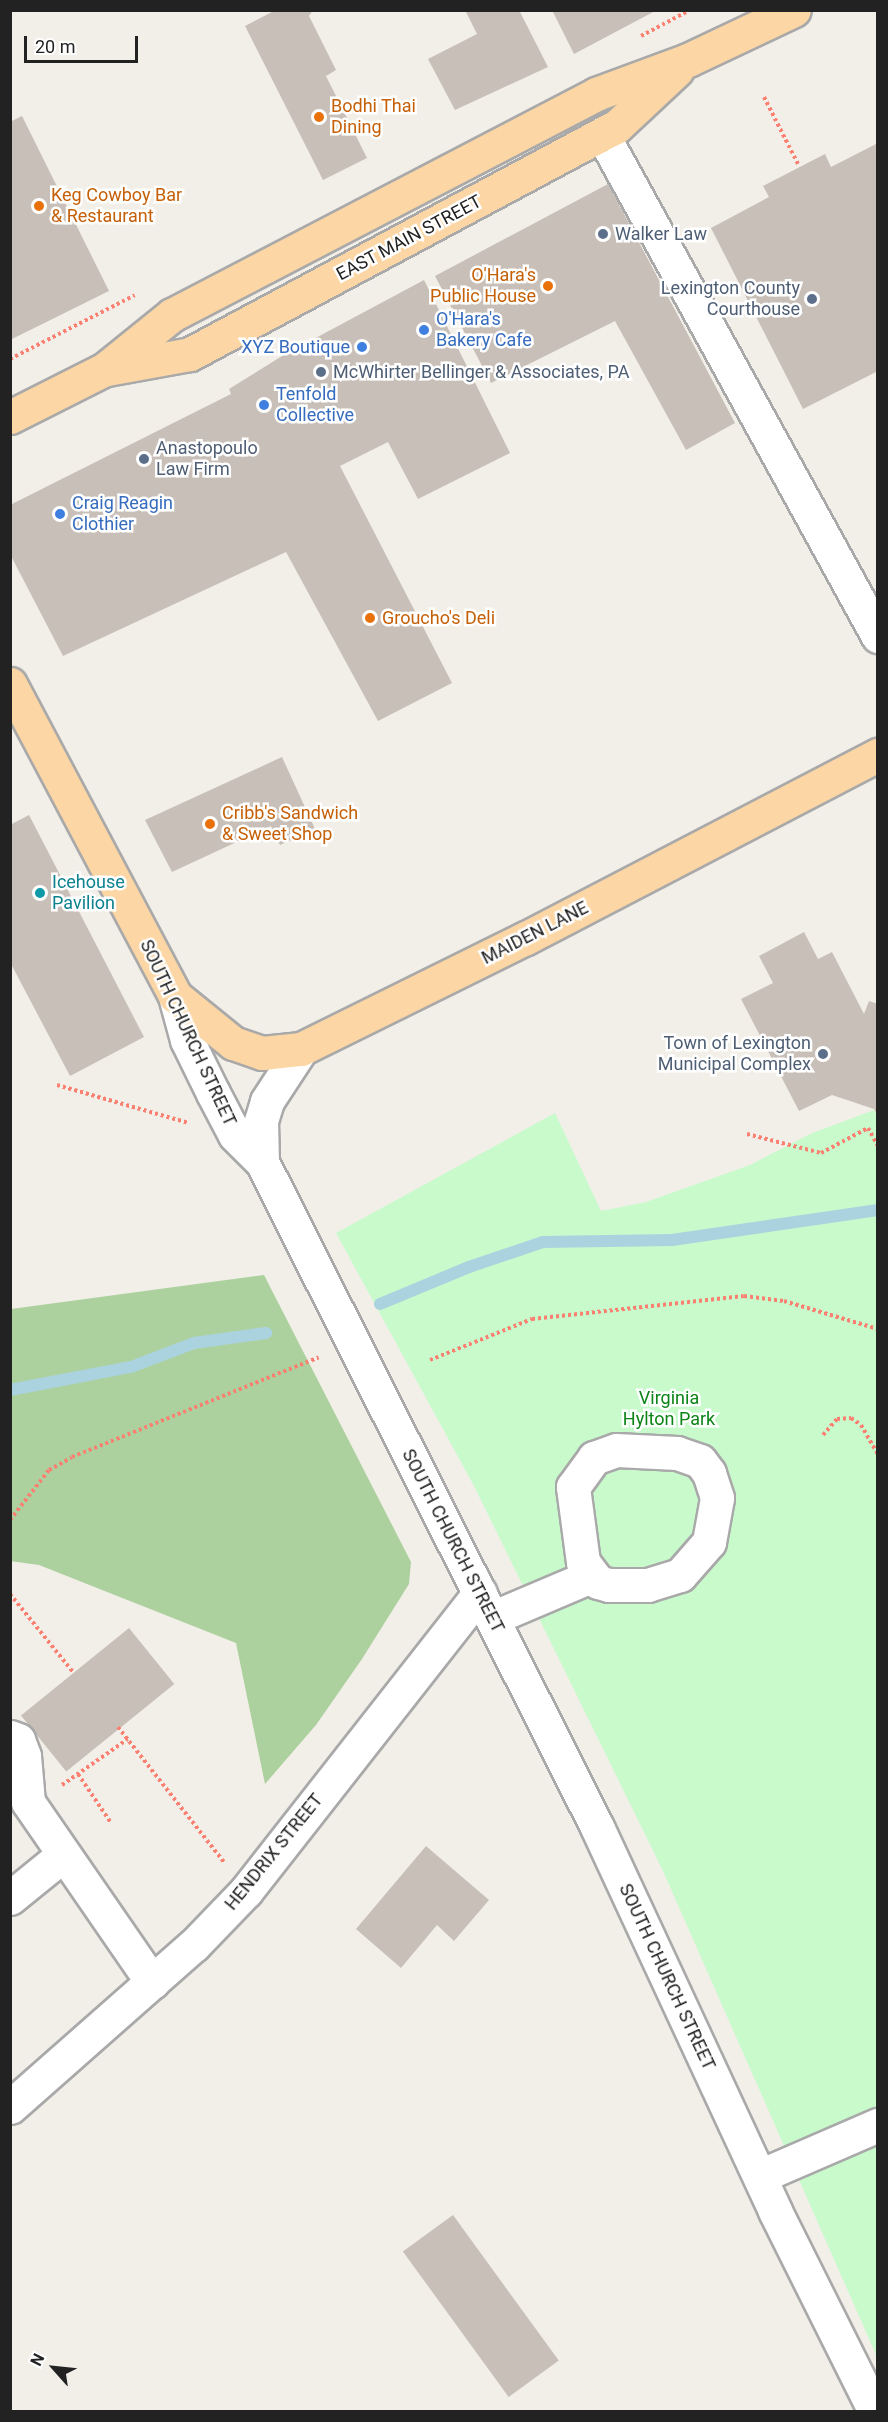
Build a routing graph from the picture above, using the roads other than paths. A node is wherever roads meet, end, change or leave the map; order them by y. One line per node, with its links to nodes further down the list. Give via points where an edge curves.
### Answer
1 (794, 10): 2 (main road, EAST MAIN STREET)
2 (688, 60): 3 (main road, EAST MAIN STREET, via 616,128); 4 (main road, EAST MAIN STREET, via 596,94 172,315)
3 (602, 134): 4 (main road, EAST MAIN STREET, via 190,354); 6 (street)
4 (105, 369): 5 (main road, EAST MAIN STREET)
5 (10, 417)
6 (878, 636)
7 (10, 684): 9 (main road, SOUTH CHURCH STREET)
8 (878, 755): 10 (main road, MAIDEN LANE, via 526,938)
9 (175, 996): 10 (main road, via 247,1050); 11 (street, SOUTH CHURCH STREET, via 187,1040 230,1125)
10 (301, 1049): 11 (street, via 267,1101 261,1121)
11 (262, 1162): 13 (street, SOUTH CHURCH STREET)
12 (591, 1576): 12 (street, via 609,1585 648,1585 681,1575 695,1563 709,1542 717,1498 715,1485 700,1461 677,1453 606,1450 586,1465 572,1500 578,1551); 13 (street)
13 (486, 1606): 18 (street, HENDRIX STREET, via 246,1892); 21 (street, SOUTH CHURCH STREET, via 597,1827)
14 (10, 1737): 15 (street, via 18,1740 24,1756)
15 (30, 1797): 16 (street)
16 (63, 1855): 17 (street); 18 (street)
17 (10, 1898)
18 (152, 1982): 19 (street, HENDRIX STREET)
19 (10, 2107)
20 (878, 2125): 21 (street)
21 (760, 2176): 22 (street, SOUTH CHURCH STREET)
22 (875, 2412)

